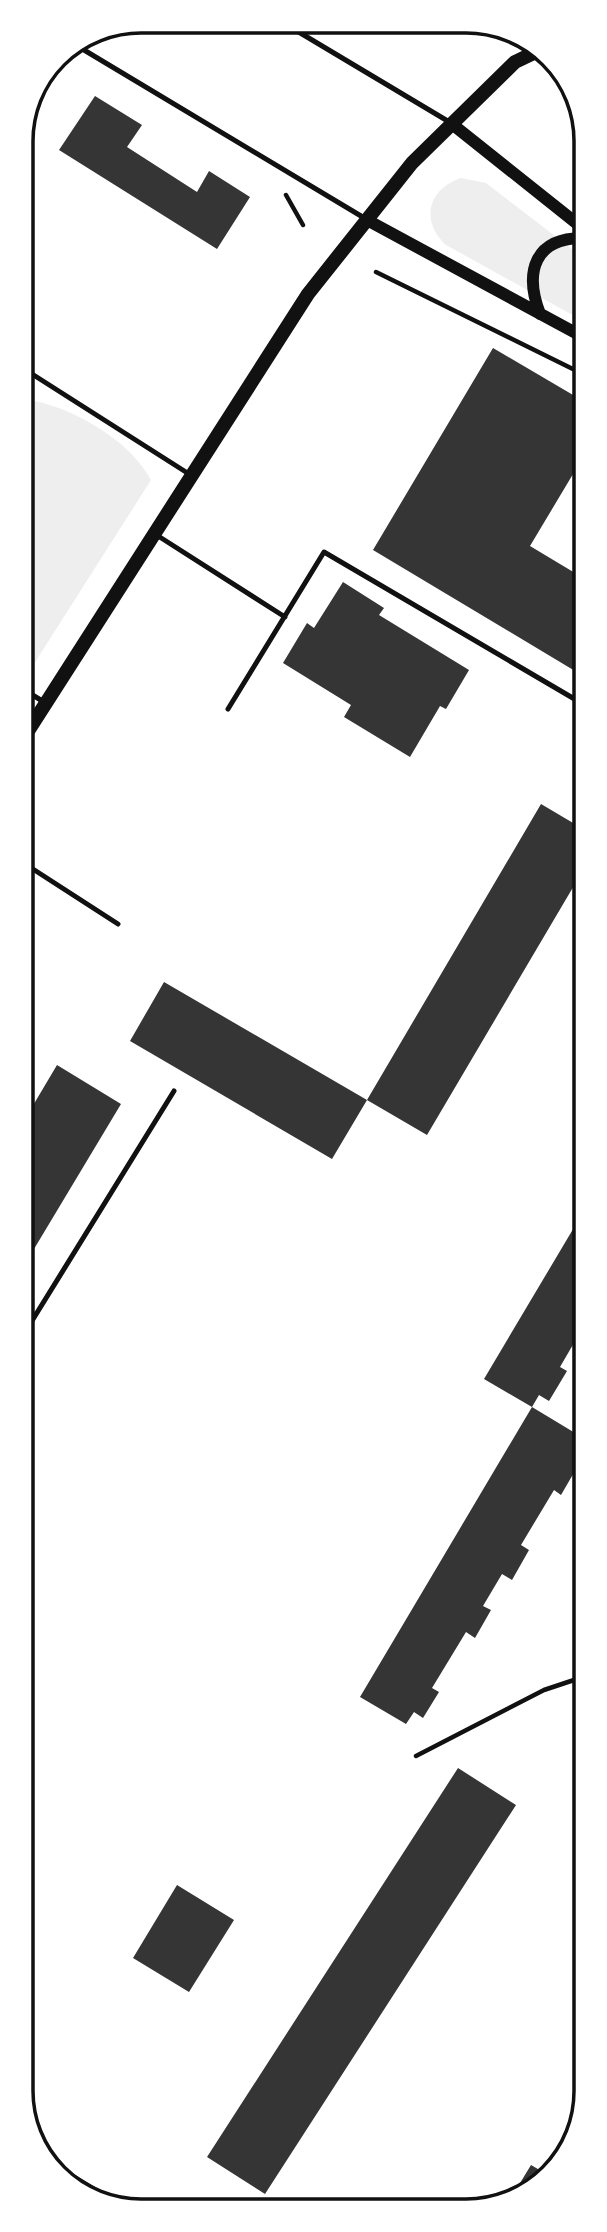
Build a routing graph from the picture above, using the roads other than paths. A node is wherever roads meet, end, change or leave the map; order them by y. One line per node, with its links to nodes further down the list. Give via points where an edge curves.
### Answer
1 (300, 33): 4 (lane)
2 (84, 50): 5 (lane)
3 (530, 55): 4 (main road, via 515,62)
4 (452, 124): 5 (main road, via 412,163); 6 (street)
5 (367, 220): 8 (street); 11 (main road, via 309,294)
6 (574, 221)
7 (574, 237): 8 (street, via 565,237 543,251 532,271 531,292)
8 (540, 314): 9 (street)
9 (574, 332)
10 (33, 375): 11 (lane)
11 (192, 476): 12 (main road)
12 (155, 534): 13 (lane); 16 (main road)
13 (285, 617): 15 (lane, via 324,552); 17 (lane)
14 (33, 695): 16 (lane)
15 (574, 699)
16 (46, 703): 18 (main road)
17 (228, 709)
18 (33, 724)
19 (33, 869): 20 (lane)
20 (118, 924)
21 (174, 1091): 22 (lane)
22 (33, 1319)

